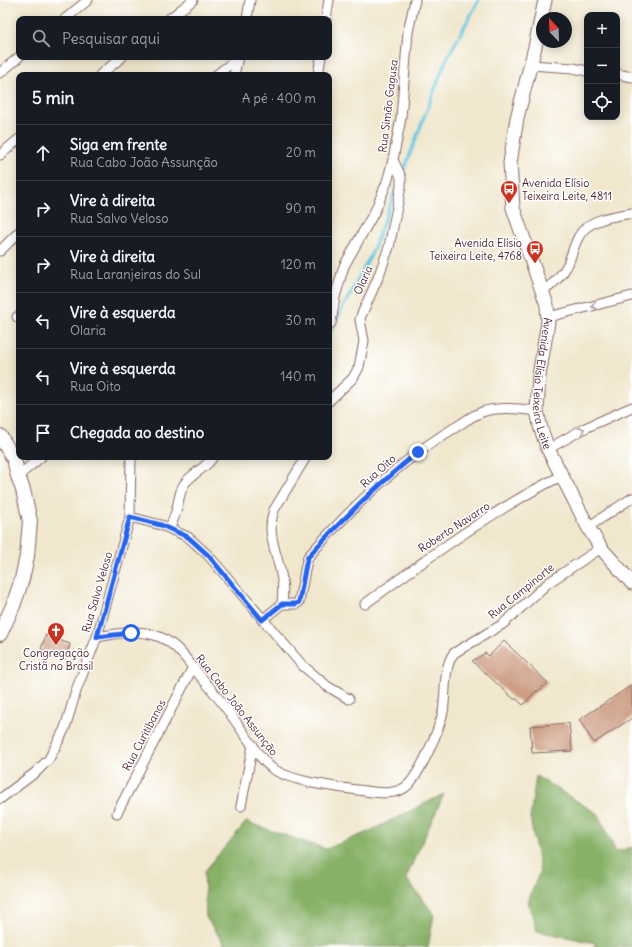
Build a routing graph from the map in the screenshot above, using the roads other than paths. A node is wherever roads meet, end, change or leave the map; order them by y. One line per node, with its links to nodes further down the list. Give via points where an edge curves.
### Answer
1 (88, 0): 7 (street)
2 (193, 0): 8 (street)
3 (250, 0): 9 (street)
4 (329, 0): 10 (street)
5 (414, 0): 27 (street, Rua Simão Gagusa)
6 (545, 0): 16 (main road, Avenida Elísio Teixeira Leite)
7 (69, 16)
8 (173, 16)
9 (247, 16)
10 (326, 16)
11 (16, 60): 22 (street)
12 (118, 60): 18 (street)
13 (235, 60): 19 (street)
14 (237, 60): 20 (street)
15 (320, 60): 21 (street)
16 (531, 65): 17 (street); 31 (main road, Avenida Elísio Teixeira Leite, via 517,118 510,163 513,208)
17 (584, 70)
18 (104, 72)
19 (220, 72)
20 (235, 72)
21 (318, 72)
22 (0, 73)
23 (620, 75): 24 (street)
24 (632, 77)
25 (16, 142): 26 (street)
26 (0, 155)
27 (394, 160): 33 (street, Rua Simão Gagusa, via 374,211 344,266); 35 (street, Olaria, via 401,177 401,192 390,248 361,316 364,341 359,367 353,378)
28 (632, 213): 31 (street, via 609,217 587,227 578,237 567,266)
29 (16, 235): 30 (street)
30 (0, 251)
31 (543, 292): 34 (main road, Avenida Elísio Teixeira Leite)
32 (632, 296): 34 (street, one-way to 34)
33 (332, 313)
34 (548, 317): 37 (main road, Avenida Elísio Teixeira Leite, via 538,382)
35 (332, 398)
36 (632, 407): 39 (street, one-way to 36, via 585,428)
37 (537, 411): 39 (main road, Avenida Elísio Teixeira Leite); 53 (street, Rua Oito, via 507,409 483,412 418,452 383,481 308,557 299,602)
38 (0, 436): 45 (main road, via 14,459)
39 (548, 449): 46 (main road, Avenida Elísio Teixeira Leite)
40 (0, 454): 45 (main road)
41 (37, 460): 45 (street)
42 (131, 460): 48 (street, Rua Salvo Veloso)
43 (210, 460): 50 (street, via 182,488)
44 (304, 460): 53 (street, via 271,518 271,540 282,580)
45 (18, 476): 56 (main road, via 30,521 27,556 13,606)
46 (561, 476): 49 (main road, Avenida Elísio Teixeira Leite); 54 (street, Roberto Navarro, via 457,538)
47 (632, 498): 49 (street)
48 (130, 517): 50 (street); 57 (street, Rua Salvo Veloso)
49 (588, 527): 51 (main road, Avenida Elísio Teixeira Leite)
50 (170, 528): 55 (street, via 188,537 208,555)
51 (601, 548): 52 (main road, Avenida Elísio Teixeira Leite); 61 (street, Rua Campinorte, via 548,583 504,623 454,653 448,668 441,719 423,763)
52 (632, 583)
53 (282, 604): 55 (street)
54 (365, 604)
55 (262, 620): 59 (street, via 302,665 327,686)
56 (0, 634)
57 (97, 637): 58 (street, Rua Cabo João Assunção, via 131,633 153,634 171,643); 62 (street, Rua Salvo Veloso, via 65,728 49,759)
58 (193, 667): 60 (street, Rua Cabo João Assunção, via 210,686); 64 (street, Rua Curitibanos)
59 (349, 699)
60 (252, 745): 61 (street, Rua Cabo João Assunção, via 272,769 298,779 381,793 400,790); 63 (street)
61 (409, 784)
62 (0, 799)
63 (241, 806)
64 (117, 813)

